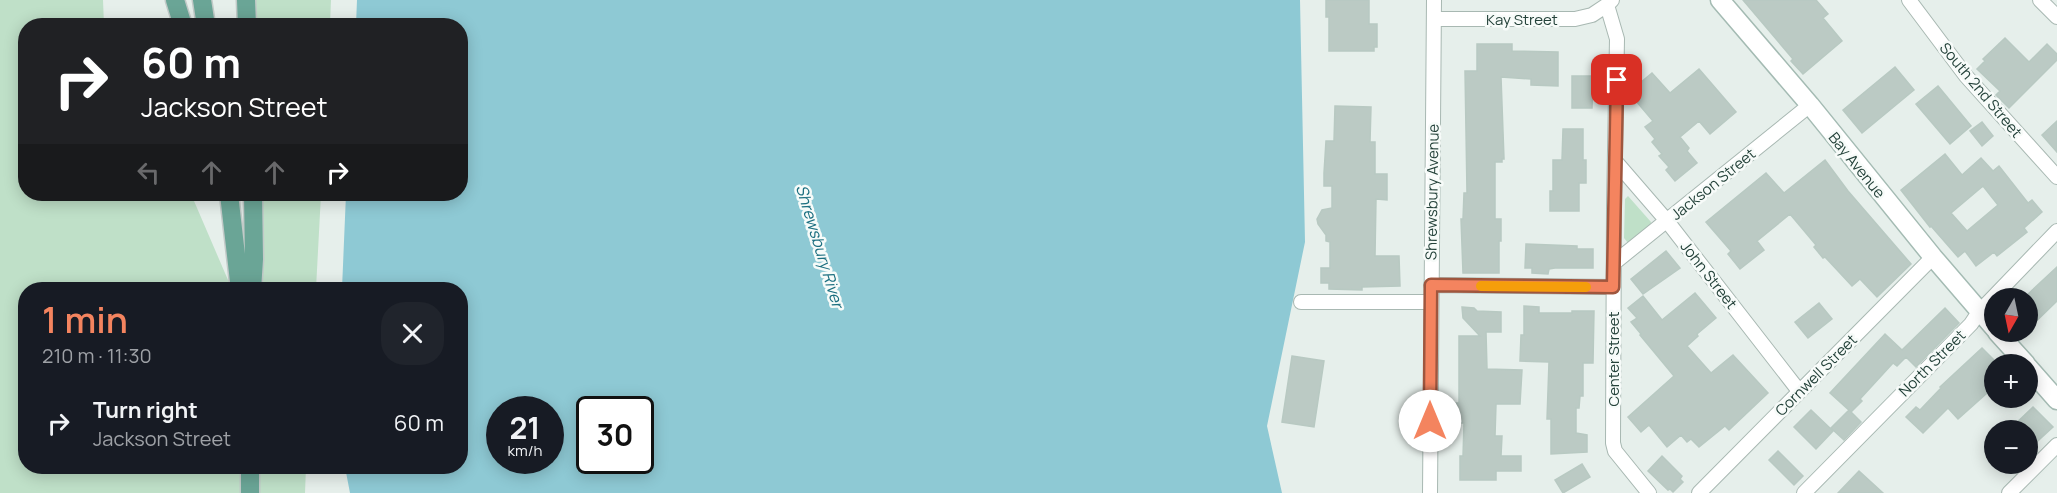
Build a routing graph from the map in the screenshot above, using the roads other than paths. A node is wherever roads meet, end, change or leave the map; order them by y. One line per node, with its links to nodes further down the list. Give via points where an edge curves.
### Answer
1 (175, 0): 12 (main road)
2 (187, 0): 13 (main road)
3 (202, 0): 14 (main road)
4 (213, 0): 15 (main road)
5 (246, 0): 16 (main road)
6 (1434, 0): 17 (street, Shrewsbury Avenue)
7 (1720, 0): 18 (street, Bay Avenue)
8 (1909, 0): 20 (street, South 2nd Street, via 1966,76)
9 (2040, 0): 11 (street)
10 (1609, 2): 17 (street, Kay Street, via 1592,15 1575,19); 19 (street, Center Street, via 1617,39)
11 (2057, 17)
12 (181, 18)
13 (192, 18)
14 (205, 18)
15 (215, 18)
16 (247, 18)
17 (1434, 19): 29 (street, Shrewsbury Avenue)
18 (1810, 105): 23 (street, Jackson Street); 25 (street, Bay Avenue)
19 (1616, 162): 23 (street, John Street); 26 (street, Center Street)
20 (2057, 177)
21 (230, 201): 27 (main road)
22 (253, 201): 28 (main road)
23 (1667, 221): 26 (street, Jackson Street); 38 (street, John Street)
24 (2057, 231): 33 (street, North Street)
25 (1933, 257): 33 (street, Bay Avenue); 38 (street, Cornwell Street)
26 (1614, 263): 30 (street, Center Street)
27 (239, 282)
28 (253, 282)
29 (1431, 285): 30 (street); 32 (street, Shrewsbury Avenue)
30 (1613, 287): 44 (street, Center Street, via 1613,443)
31 (1301, 302): 32 (street)
32 (1431, 302): 43 (street, Shrewsbury Avenue)
33 (1979, 312): 34 (street, Bay Avenue); 46 (street, North Street)
34 (1984, 317)
35 (2006, 342): 36 (street, Bay Avenue)
36 (2017, 354)
37 (2038, 378): 39 (street, Bay Avenue)
38 (1799, 391): 45 (street, Cornwell Street)
39 (2057, 400)
40 (2057, 445): 47 (street)
41 (250, 474): 42 (main road)
42 (250, 493)
43 (1430, 493)
44 (1649, 493)
45 (1699, 493)
46 (1804, 493)
47 (2009, 493)

